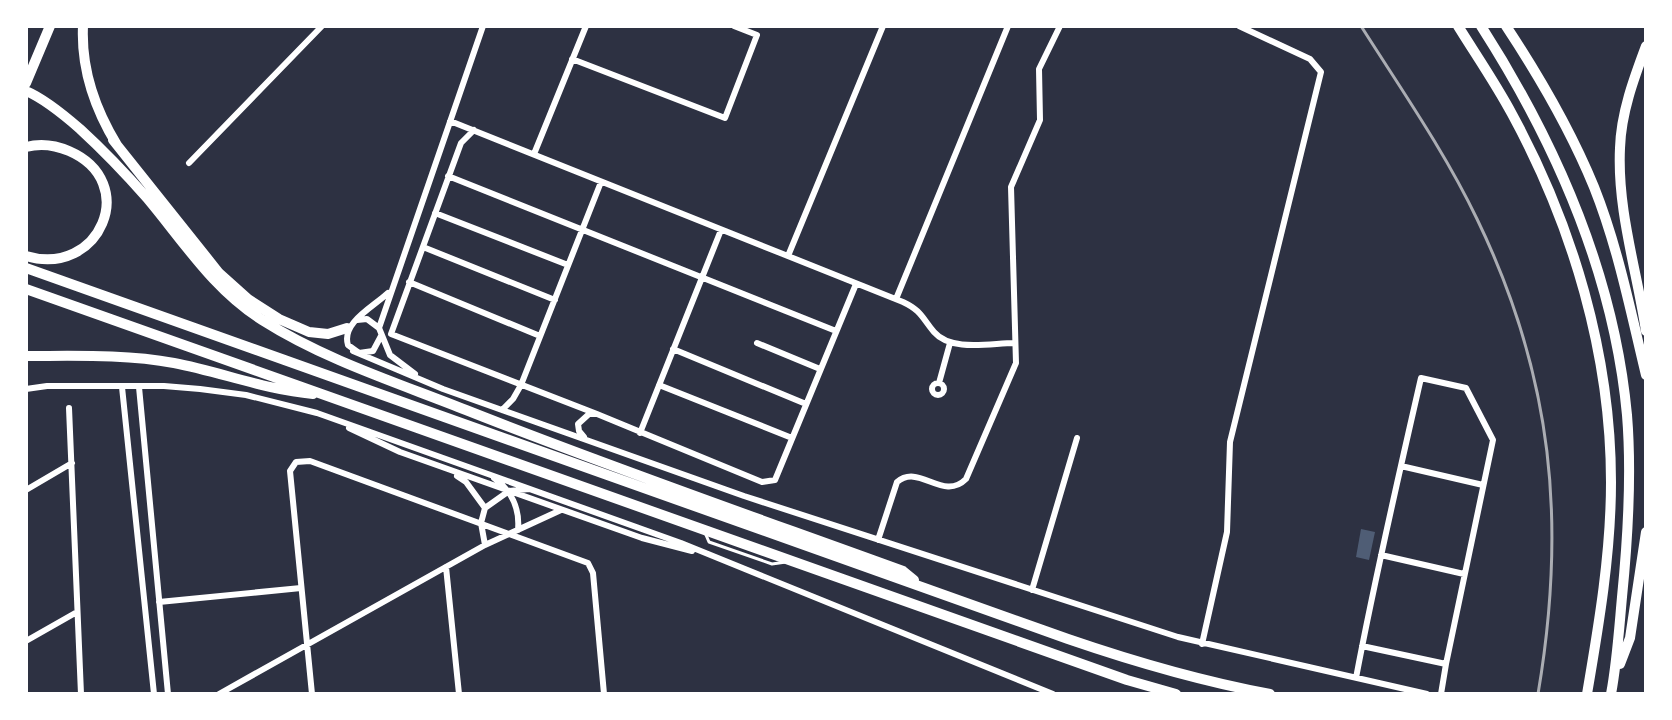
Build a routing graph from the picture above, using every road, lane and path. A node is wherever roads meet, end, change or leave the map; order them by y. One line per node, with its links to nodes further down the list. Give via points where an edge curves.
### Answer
1 (50, 26): 16 (highway)
2 (83, 26): 20 (highway, via 90,89)
3 (322, 26): 23 (street)
4 (483, 26): 18 (street)
5 (586, 26): 15 (street)
6 (734, 26): 15 (street, via 757,35 725,118)
7 (883, 26): 32 (street)
8 (1008, 26): 40 (street)
9 (1060, 26): 51 (street, via 1039,69 1040,120 1011,187)
10 (1239, 26): 101 (street, via 1310,59 1321,72 1230,442 1227,532)
11 (1458, 26): 107 (highway, via 1534,158 1590,314 1608,415 1611,482 1606,567)
12 (1481, 26): 105 (highway, via 1527,105 1582,221 1609,312 1627,415 1630,483)
13 (1506, 26): 56 (highway, via 1594,187)
14 (1646, 46): 46 (highway, via 1631,84 1620,145 1620,183)
15 (572, 59): 22 (street)
16 (29, 78)
17 (26, 91): 26 (highway, via 81,130)
18 (450, 121): 19 (street); 39 (street)
19 (474, 130): 22 (street); 24 (street, via 461,143)
20 (113, 140): 26 (highway); 43 (highway, via 219,273 248,299 309,332)
21 (26, 147): 31 (highway, via 50,145 90,165 106,193 107,213 101,230 81,250 49,259)
22 (534, 154): 25 (street)
23 (189, 163)
24 (448, 176): 27 (street); 28 (street)
25 (601, 182): 28 (street); 29 (street)
26 (148, 199): 94 (highway, via 223,290 286,334 528,435 903,571)
27 (435, 213): 30 (street); 33 (street)
28 (583, 229): 33 (street); 35 (street)
29 (721, 230): 32 (street); 35 (street)
30 (423, 247): 36 (street); 41 (street)
31 (26, 256)
32 (788, 256): 37 (street)
33 (568, 265): 41 (street)
34 (26, 268): 94 (highway)
35 (701, 277): 45 (street); 52 (street)
36 (409, 282): 48 (street); 58 (street, via 391,334)
37 (856, 284): 40 (street); 45 (street)
38 (26, 289): 64 (highway)
39 (390, 290): 42 (street); 44 (street)
40 (896, 299): 50 (street, via 923,314 936,334)
41 (555, 300): 48 (street)
42 (356, 320): 43 (street); 44 (street, via 367,319)
43 (347, 328): 53 (street)
44 (379, 328): 47 (street)
45 (836, 331): 55 (street)
46 (1646, 331)
47 (381, 336): 53 (street, via 373,351); 63 (street, via 390,355)
48 (540, 336): 58 (street)
49 (757, 343): 55 (street)
50 (950, 343): 51 (street); 57 (street)
51 (1014, 343): 87 (street, via 1016,363 966,479 951,488 903,477)
52 (673, 349): 59 (street); 65 (street)
53 (353, 351): 63 (street)
54 (26, 356): 64 (highway, via 172,363 287,392)
55 (820, 369): 65 (street)
56 (1646, 375)
57 (939, 383)
58 (521, 385): 67 (street); 69 (street)
59 (659, 385): 70 (street); 71 (street)
60 (122, 387): 61 (street); 62 (street); 93 (street)
61 (139, 387): 68 (street, via 246,395); 97 (street)
62 (26, 389)
63 (443, 389): 67 (street)
64 (331, 396): 116 (highway)
65 (806, 404): 71 (street)
66 (69, 408): 74 (street)
67 (502, 410): 73 (street)
68 (317, 413): 76 (street); 77 (street)
69 (597, 414): 70 (street); 73 (street, via 578,424)
70 (640, 433): 71 (street, via 762,482 775,480)
71 (792, 438)
72 (1077, 438): 96 (street)
73 (587, 440): 87 (street)
74 (72, 463): 80 (street); 98 (street)
75 (1401, 466): 78 (street); 78 (street, via 1421,378 1466,388 1493,440); 89 (street)
76 (444, 468): 81 (street); 82 (street, via 466,482)
77 (477, 470): 79 (street); 81 (street)
78 (1483, 485): 92 (street)
79 (531, 489): 81 (street); 90 (street)
80 (26, 490)
81 (509, 491): 82 (street); 83 (street); 85 (street, via 518,515)
82 (485, 508): 84 (street)
83 (561, 510): 85 (street); 90 (street)
84 (481, 523): 85 (street); 88 (street); 95 (street, via 310,461 296,462 290,471)
85 (515, 532): 88 (street); 114 (street, via 590,566)
86 (1646, 532): 105 (highway, via 1630,638)
87 (878, 540): 96 (street)
88 (485, 545): 91 (street)
89 (1381, 555): 92 (street); 103 (street)
90 (715, 558): 115 (street)
91 (446, 567): 102 (street); 113 (street)
92 (1464, 574): 104 (street)
93 (143, 581): 97 (street); 99 (street)
94 (922, 587): 117 (highway, via 1141,664)
95 (301, 588): 97 (street); 102 (street)
96 (1032, 590): 101 (street)
97 (159, 602): 99 (street); 110 (street)
98 (77, 612): 100 (street); 108 (street)
99 (148, 629): 109 (street)
100 (26, 641)
101 (1202, 644): 106 (street)
102 (306, 646): 111 (street); 112 (street)
103 (1362, 646): 104 (street); 106 (street)
104 (1446, 664): 119 (street)
105 (1614, 677): 120 (highway)
106 (1356, 678): 118 (street)
107 (1588, 691)
108 (81, 694)
109 (154, 694)
110 (168, 694)
111 (219, 694)
112 (312, 694)
113 (459, 694)
114 (604, 694)
115 (1053, 694)
116 (1176, 694)
117 (1270, 694)
118 (1427, 694)
119 (1441, 694)
120 (1611, 694)

